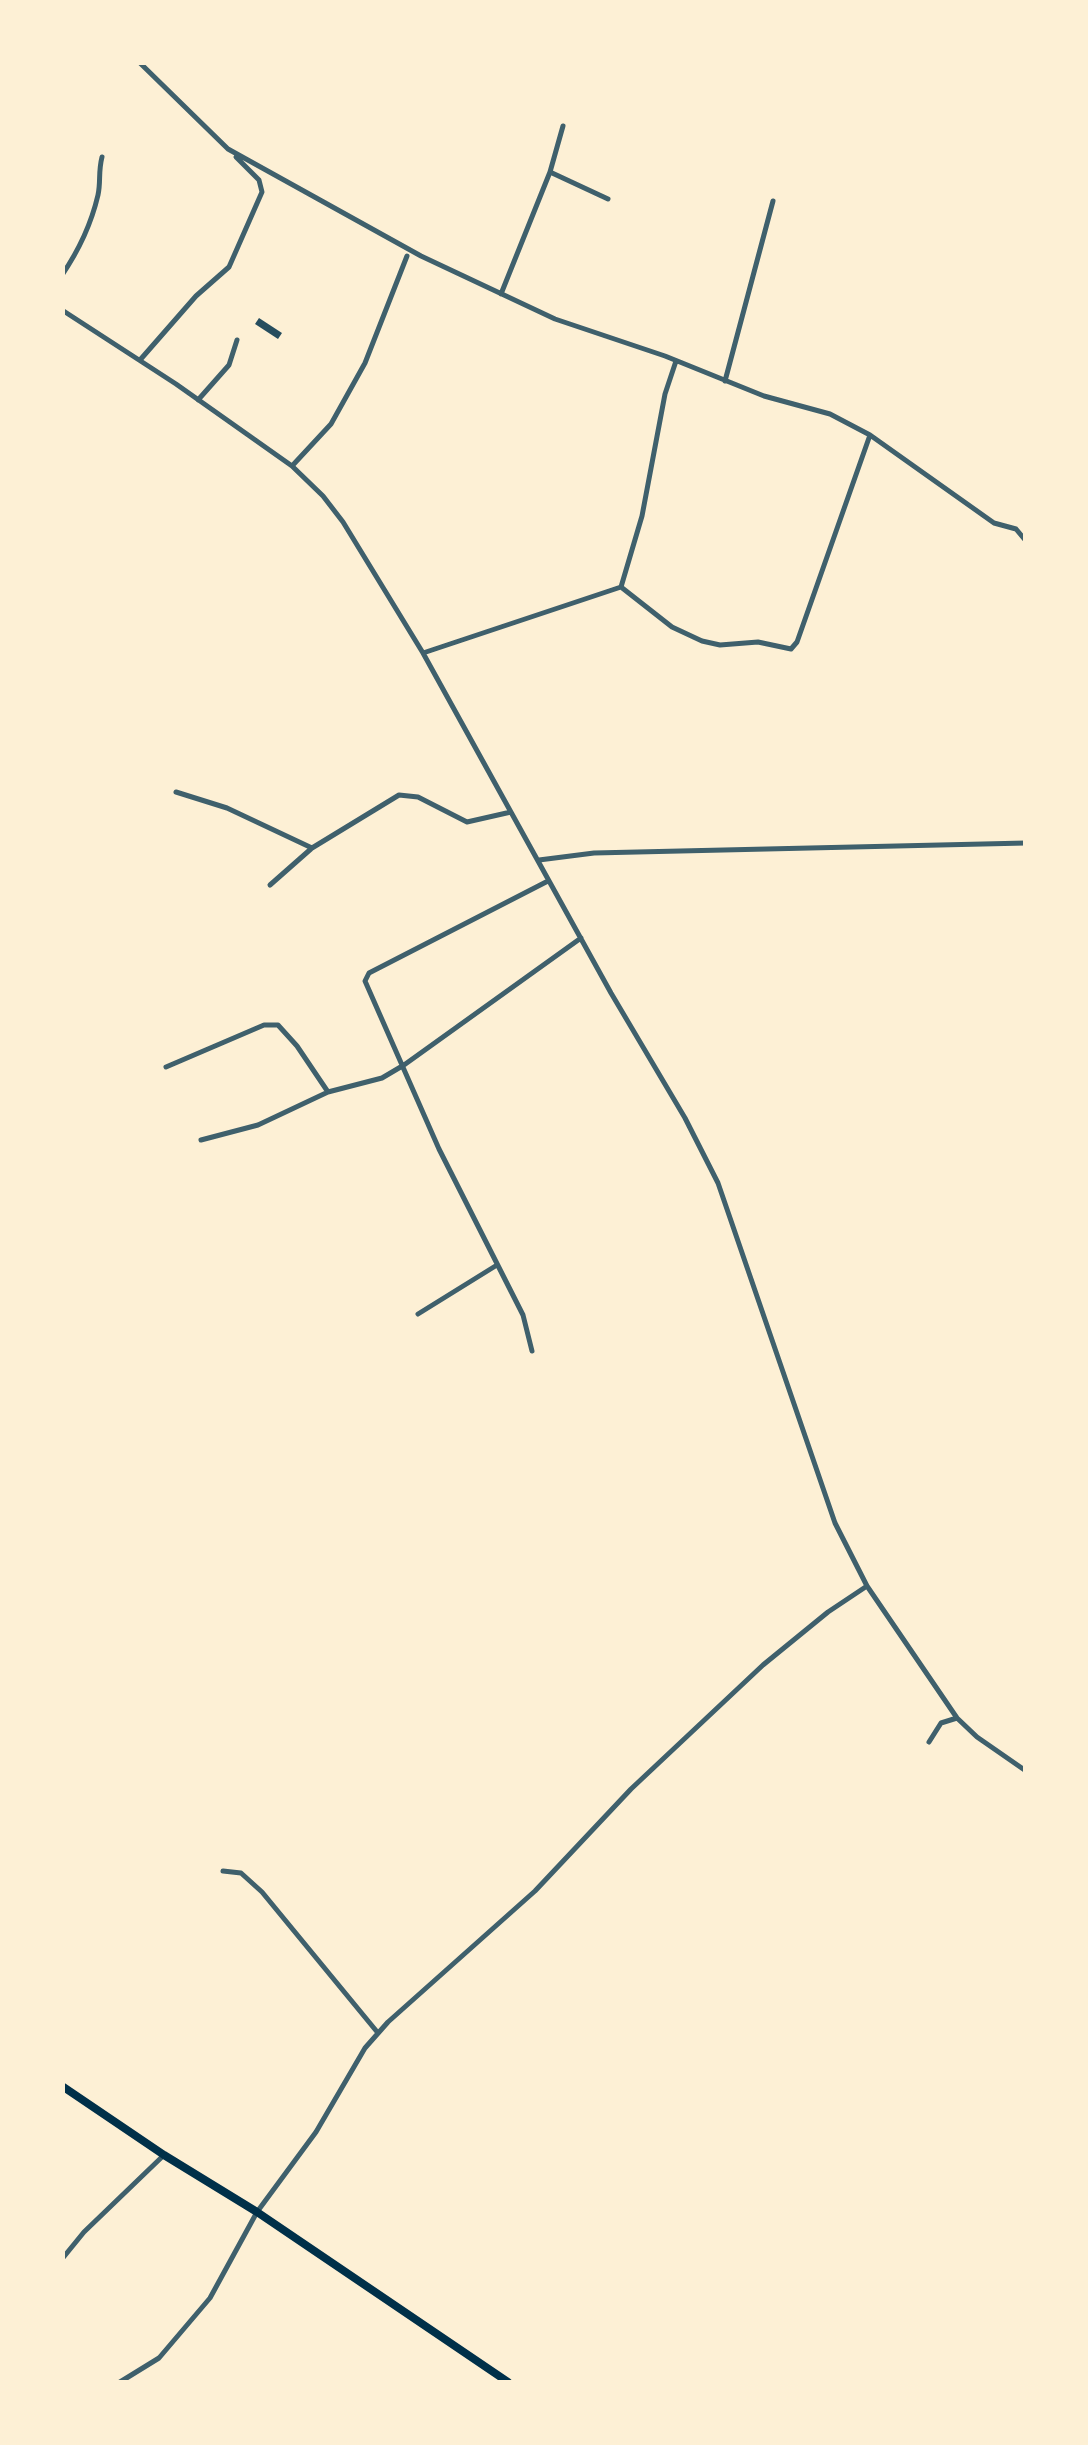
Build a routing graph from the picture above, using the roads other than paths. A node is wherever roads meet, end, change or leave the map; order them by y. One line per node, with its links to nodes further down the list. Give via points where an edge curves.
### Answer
1 (138, 62): 3 (street)
2 (563, 126): 5 (street)
3 (228, 149): 10 (street); 13 (street, via 259,180 262,192 229,266)
4 (102, 157): 9 (street, via 82,244)
5 (550, 172): 6 (street); 10 (street)
6 (608, 199)
7 (773, 201): 15 (street)
8 (407, 256): 18 (street, via 365,363 331,424)
9 (62, 275)
10 (501, 294): 14 (street)
11 (62, 310): 13 (street)
12 (237, 340): 16 (street, via 229,365)
13 (140, 360): 16 (street)
14 (676, 361): 15 (street); 20 (street)
15 (726, 381): 17 (street, via 830,414)
16 (198, 400): 18 (street)
17 (870, 435): 19 (street); 20 (street, via 791,649 702,642)
18 (292, 466): 21 (street, via 342,522)
19 (1026, 541)
20 (621, 587): 21 (street)
21 (424, 653): 23 (street)
22 (176, 792): 25 (street)
23 (511, 812): 25 (street, via 467,822 418,797 399,795); 26 (street)
24 (1026, 843): 26 (street, via 594,852)
25 (312, 848): 28 (street)
26 (538, 860): 27 (street)
27 (550, 881): 29 (street); 30 (street, via 366,977)
28 (270, 885)
29 (581, 938): 30 (street); 37 (street, via 718,1183 830,1508)
30 (404, 1066): 32 (street); 34 (street)
31 (166, 1067): 32 (street, via 264,1024 278,1026)
32 (328, 1092): 33 (street, via 258,1125)
33 (201, 1140)
34 (497, 1265): 35 (street); 36 (street)
35 (418, 1314)
36 (532, 1351)
37 (867, 1586): 38 (street); 42 (street, via 763,1665 556,1870)
38 (957, 1718): 39 (street, via 941,1723); 40 (street)
39 (929, 1742)
40 (1026, 1770)
41 (223, 1871): 42 (street, via 241,1874 262,1892)
42 (378, 2033): 45 (street)
43 (62, 2086): 44 (main road)
44 (164, 2155): 45 (main road); 46 (street)
45 (257, 2212): 47 (street, via 210,2298 159,2358); 48 (main road)
46 (62, 2259)
47 (120, 2382)
48 (508, 2382)

